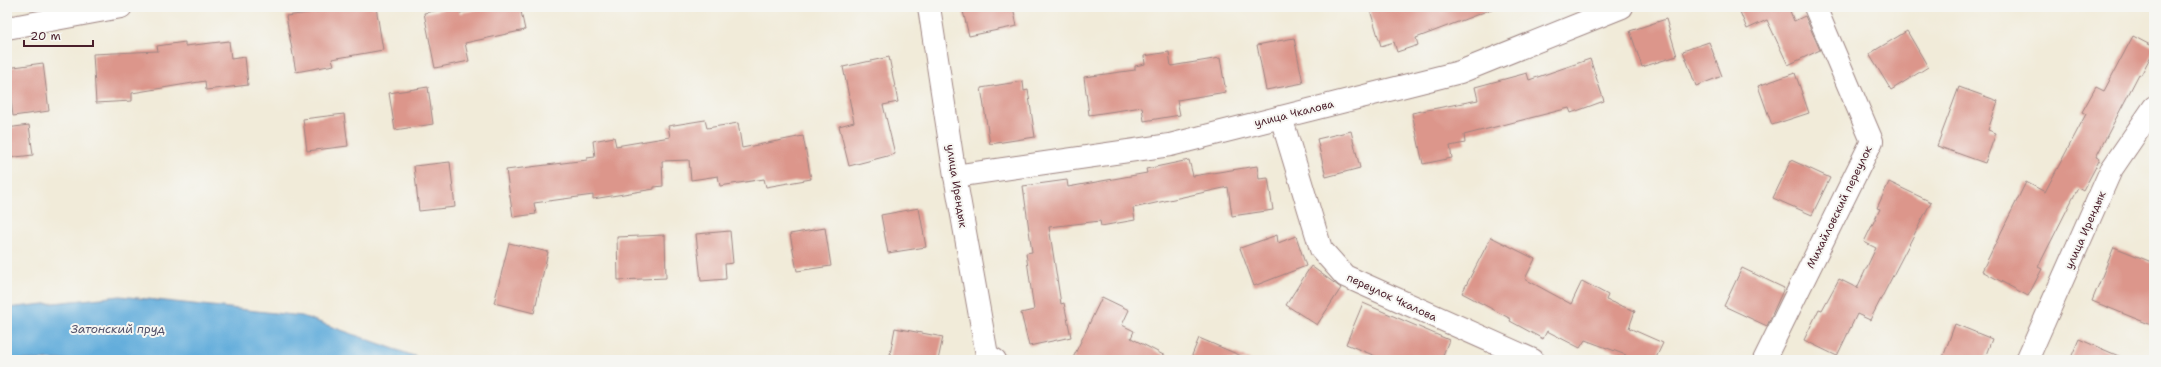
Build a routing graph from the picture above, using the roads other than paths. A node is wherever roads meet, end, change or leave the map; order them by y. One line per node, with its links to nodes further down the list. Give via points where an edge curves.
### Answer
1 (121, 7): 5 (street)
2 (929, 7): 8 (street, улица Ирендык)
3 (1622, 7): 7 (street, улица Чкалова, via 1460,72)
4 (1815, 7): 11 (street, Михайловский переулок, via 1872,140)
5 (7, 28)
6 (2154, 107): 12 (street, улица Ирендык, via 2111,170)
7 (1281, 117): 8 (street, улица Чкалова, via 1170,144); 10 (street, переулок Чкалова, via 1321,249 1345,276)
8 (954, 176): 9 (street, улица Ирендык, via 987,355)
9 (995, 360)
10 (1533, 360)
11 (1764, 360)
12 (2027, 360)

